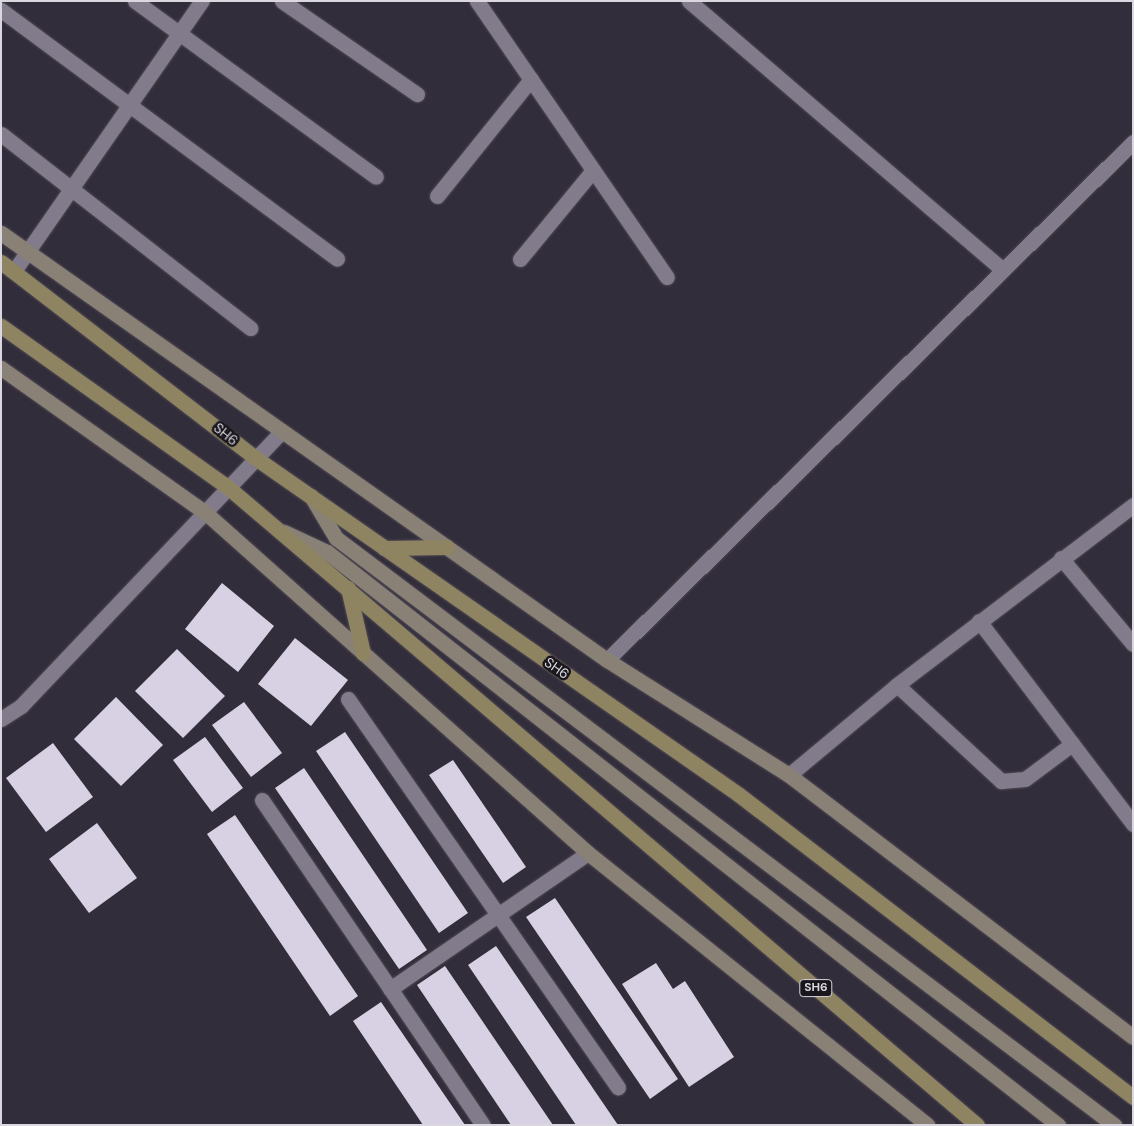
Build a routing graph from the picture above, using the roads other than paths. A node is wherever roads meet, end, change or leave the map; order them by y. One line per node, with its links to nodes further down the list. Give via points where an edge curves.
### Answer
1 (135, 1): 7 (street)
2 (202, 1): 7 (street)
3 (282, 1): 9 (street)
4 (477, 1): 8 (street)
5 (689, 1): 22 (street)
6 (1, 10): 10 (street)
7 (181, 33): 10 (street); 14 (street)
8 (531, 79): 13 (street); 16 (street)
9 (417, 94)
10 (129, 108): 15 (street); 19 (street)
11 (1, 134): 15 (street)
12 (1133, 142): 22 (street)
13 (593, 170): 20 (street); 23 (street)
14 (376, 177)
15 (72, 187): 18 (street); 25 (street)
16 (438, 196)
17 (1, 233): 18 (street)
18 (26, 252): 21 (street); 27 (street)
19 (337, 259)
20 (520, 259)
21 (7, 267): 28 (main road, SH6)
22 (1000, 268): 41 (street)
23 (667, 277)
24 (1, 326): 29 (main road, SH6)
25 (250, 328)
26 (1, 368): 32 (street)
27 (282, 432): 28 (street); 35 (street)
28 (257, 459): 29 (street); 30 (main road, SH6)
29 (230, 489): 32 (street); 33 (main road, SH6)
30 (311, 496): 34 (main road, SH6); 59 (street, via 336,538)
31 (1133, 505): 36 (street)
32 (207, 514): 40 (street); 44 (street, via 21,706)
33 (279, 530): 37 (main road, SH6); 58 (street, via 327,552)
34 (384, 548): 35 (main road); 54 (main road, SH6, via 716,778)
35 (448, 548): 41 (street)
36 (1061, 558): 38 (street); 39 (street)
37 (348, 588): 40 (main road); 57 (main road, SH6 / SH6)
38 (979, 622): 42 (street); 45 (street)
39 (1133, 644)
40 (363, 652): 49 (street)
41 (607, 660): 46 (street)
42 (897, 685): 45 (street, via 1001,781 1025,779); 46 (street)
43 (348, 699): 50 (street)
44 (1, 718)
45 (1072, 744): 48 (street)
46 (789, 775): 52 (street)
47 (262, 800): 51 (street)
48 (1133, 824)
49 (588, 852): 50 (street); 56 (street)
50 (496, 913): 51 (street); 53 (street)
51 (390, 988): 55 (street)
52 (1133, 1037)
53 (618, 1087)
54 (1133, 1097)
55 (484, 1125)
56 (928, 1125)
57 (977, 1125)
58 (1058, 1125)
59 (1114, 1125)

